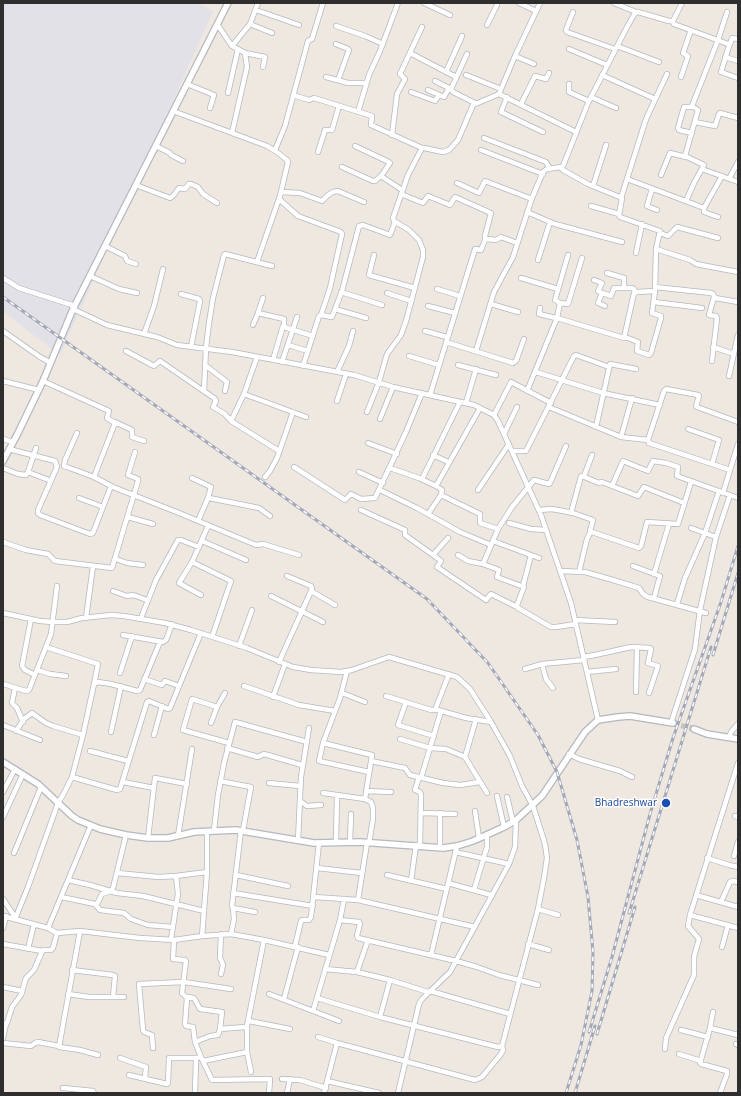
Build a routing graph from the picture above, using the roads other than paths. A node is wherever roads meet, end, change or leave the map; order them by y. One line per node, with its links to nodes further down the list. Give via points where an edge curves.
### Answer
1 (228, 3): 20 (street)
2 (258, 3): 13 (street)
3 (323, 3): 67 (street, via 312,39 308,41)
4 (398, 3): 32 (street)
5 (424, 3): 18 (street)
6 (496, 3): 23 (street)
7 (519, 3): 14 (street)
8 (540, 3): 14 (street)
9 (614, 3): 12 (street)
10 (631, 3): 12 (street)
11 (682, 3): 19 (street)
12 (628, 8): 16 (street)
13 (256, 10): 21 (street); 22 (street)
14 (536, 11): 41 (street)
15 (573, 12): 35 (street, via 567,32)
16 (636, 12): 19 (street); 35 (street)
17 (727, 12): 30 (street)
18 (450, 15)
19 (672, 21): 26 (street)
20 (217, 24): 34 (street); 59 (street)
21 (250, 24): 27 (street); 34 (street)
22 (299, 25)
23 (487, 25)
24 (336, 26): 32 (street)
25 (422, 27): 39 (street)
26 (691, 30): 30 (street); 54 (street, via 683,53 688,56)
27 (272, 33)
28 (462, 36): 48 (street)
29 (738, 39): 33 (street, via 732,38)
30 (718, 40): 33 (street); 75 (street)
31 (336, 44): 57 (street, via 349,50)
32 (383, 44): 60 (street)
33 (728, 44): 42 (street)
34 (232, 46): 37 (street)
35 (616, 48): 44 (street); 46 (street)
36 (569, 49): 46 (street)
37 (238, 50): 38 (street); 66 (street)
38 (245, 53): 47 (street, via 265,57); 84 (street, via 247,67)
39 (410, 53): 48 (street); 86 (street, via 400,74 405,79 397,94)
40 (466, 54): 55 (street)
41 (515, 56): 45 (street); 64 (street)
42 (725, 57): 43 (street); 56 (street, via 721,73)
43 (738, 61)
44 (659, 62)
45 (534, 64)
46 (607, 65): 52 (street)
47 (263, 67)
48 (446, 72): 55 (street)
49 (549, 73): 73 (street, via 546,79 535,76)
50 (667, 74): 71 (street)
51 (466, 75): 64 (street)
52 (602, 75): 70 (street); 71 (street)
53 (326, 77): 57 (street)
54 (681, 77)
55 (456, 78): 62 (street)
56 (738, 78)
57 (338, 80): 60 (street)
58 (435, 81): 62 (street)
59 (187, 84): 76 (street, via 213,95); 78 (street)
60 (366, 84): 79 (street)
61 (569, 84): 70 (street, via 569,92)
62 (450, 88): 68 (street, via 444,97); 72 (street)
63 (428, 90): 68 (street)
64 (500, 91): 69 (street); 72 (street)
65 (411, 92): 68 (street, via 436,101)
66 (228, 93)
67 (293, 95): 74 (street); 92 (street)
68 (439, 95)
69 (507, 97): 73 (street); 82 (street, via 502,112)
70 (590, 99): 77 (street); 83 (street)
71 (655, 99): 106 (street)
72 (475, 103): 91 (street, via 458,140 449,150 443,152)
73 (521, 104): 83 (street)
74 (339, 106): 79 (street); 94 (street, via 332,130 325,130)
75 (692, 107): 81 (street, via 698,110); 85 (street, via 684,107 678,128)
76 (210, 108)
77 (616, 108)
78 (173, 111): 84 (street); 89 (street)
79 (358, 112): 86 (street, via 372,116 371,125)
80 (738, 118): 81 (street, via 720,113 715,126)
81 (695, 122): 85 (street)
82 (543, 132)
83 (576, 132): 99 (street)
84 (232, 133): 92 (street)
85 (692, 133): 95 (street)
86 (392, 135): 91 (street)
87 (484, 138): 100 (street, via 546,162)
88 (606, 145): 111 (street)
89 (156, 146): 96 (street); 110 (street)
90 (355, 146): 104 (street, via 390,163)
91 (422, 148): 114 (street)
92 (275, 150): 113 (street, via 288,162)
93 (481, 150): 102 (street)
94 (318, 152)
95 (686, 157): 101 (street, via 704,164); 103 (street, via 670,153)
96 (182, 161)
97 (738, 162): 107 (street)
98 (342, 167): 104 (street, via 373,181)
99 (561, 167): 100 (street); 111 (street)
100 (550, 169): 102 (street, via 545,170)
101 (702, 169): 105 (street); 118 (street)
102 (543, 174): 117 (street)
103 (662, 175)
104 (381, 176): 114 (street)
105 (722, 176): 107 (street); 122 (street)
106 (627, 179): 112 (street); 115 (street)
107 (729, 179): 108 (street)
108 (738, 182)
109 (456, 183): 117 (street, via 479,193 485,181)
110 (136, 185): 120 (street, via 170,198 178,189 185,189 191,184 198,187 204,196); 135 (street)
111 (593, 186): 115 (street)
112 (652, 189): 118 (street); 123 (street, via 647,206)
113 (281, 192): 116 (street); 119 (street, via 300,193 322,202 332,192 338,191)
114 (401, 192): 127 (street, via 393,217); 132 (street, via 423,203 428,196 450,205 455,197 491,214)
115 (621, 198): 125 (street)
116 (279, 199): 142 (street); 181 (street, via 298,216 342,234 331,285)
117 (532, 199): 124 (street)
118 (686, 201): 122 (street)
119 (364, 202)
120 (217, 203)
121 (591, 206): 125 (street)
122 (704, 208): 126 (street, via 704,212)
123 (657, 210)
124 (527, 212): 128 (street); 134 (street)
125 (619, 214): 129 (street, via 620,217)
126 (718, 217)
127 (395, 222): 152 (street, via 414,235 423,250); 157 (street, via 390,235 363,225 359,226)
128 (550, 222): 133 (street); 141 (street)
129 (642, 224): 130 (street, via 659,230); 137 (street)
130 (660, 233): 131 (street, via 668,236 677,226); 136 (street)
131 (718, 238)
132 (485, 239): 134 (street, via 496,240 501,237); 163 (street, via 481,250 475,249)
133 (622, 242)
134 (517, 243): 170 (street)
135 (105, 246): 143 (street); 148 (street)
136 (656, 249): 146 (street, via 696,264); 155 (street)
137 (636, 254)
138 (374, 255): 152 (street, via 370,275)
139 (568, 255): 156 (street)
140 (582, 258): 169 (street, via 568,304)
141 (538, 260)
142 (257, 262): 144 (street); 200 (street, via 224,255 211,309)
143 (136, 264)
144 (272, 266)
145 (163, 269): 191 (street)
146 (738, 272)
147 (607, 273): 153 (street, via 624,278)
148 (90, 276): 159 (street, via 119,289); 174 (street)
149 (3, 278): 174 (street, via 19,288)
150 (521, 278): 156 (street)
151 (594, 280): 161 (street, via 602,283 598,291)
152 (415, 288): 166 (street)
153 (624, 288): 158 (street, via 633,288); 161 (street, via 614,288 611,296)
154 (437, 289): 163 (street)
155 (655, 289): 158 (street); 164 (street, via 711,293); 167 (street)
156 (558, 290): 169 (street, via 555,300)
157 (341, 292): 171 (street); 177 (street)
158 (635, 292): 194 (street)
159 (137, 293)
160 (387, 293): 166 (street)
161 (602, 293): 173 (street, via 598,303)
162 (182, 294): 198 (street, via 200,301)
163 (460, 296): 180 (street)
164 (714, 297): 168 (street); 199 (street, via 709,316 717,318)
165 (263, 298): 178 (street)
166 (412, 301): 226 (street, via 401,335 387,354)
167 (654, 302): 176 (street); 194 (street, via 652,314 661,318 650,354 637,351 638,342)
168 (738, 302)
169 (560, 303): 184 (street)
170 (491, 304): 179 (street); 202 (street)
171 (382, 305)
172 (428, 306): 180 (street)
173 (605, 306)
174 (74, 308): 191 (street, via 107,325); 210 (street)
175 (540, 308): 184 (street, via 539,314)
176 (702, 308)
177 (335, 309): 181 (street, via 332,318); 183 (street)
178 (258, 312): 185 (street); 186 (street, via 284,319)
179 (518, 312)
180 (455, 313): 196 (street)
181 (321, 315): 193 (street)
182 (297, 317): 187 (street)
183 (366, 318)
184 (556, 318): 194 (street); 219 (street)
185 (252, 326)
186 (283, 326): 187 (street); 207 (street)
187 (293, 330): 193 (street); 197 (street)
188 (3, 331): 210 (street)
189 (353, 331): 218 (street)
190 (425, 331): 196 (street)
191 (144, 334): 198 (street)
192 (738, 335): 204 (street)
193 (313, 336): 201 (street)
194 (625, 337)
195 (524, 339): 202 (street, via 513,363)
196 (447, 340): 202 (street); 212 (street)
197 (288, 346): 201 (street); 209 (street)
198 (191, 347): 200 (street)
199 (714, 347): 204 (street); 208 (street)
200 (206, 348): 206 (street); 213 (street)
201 (308, 351): 214 (street)
202 (476, 351)
203 (126, 352): 229 (street, via 154,366 160,361)
204 (734, 354): 222 (street)
205 (409, 356): 212 (street)
206 (257, 357): 207 (street); 234 (street)
207 (273, 360): 209 (street)
208 (712, 361)
209 (282, 362): 214 (street)
210 (51, 363): 225 (street)
211 (458, 364): 216 (street)
212 (439, 365): 235 (street)
213 (205, 366): 229 (street); 230 (street, via 227,382)
214 (303, 366): 218 (street)
215 (609, 367): 217 (street, via 611,363); 223 (street, via 575,355); 233 (street)
216 (476, 369): 221 (street); 239 (street)
217 (636, 369)
218 (337, 372): 220 (street)
219 (536, 372): 223 (street); 231 (street)
220 (346, 374): 226 (street); 237 (street)
221 (496, 375)
222 (729, 376)
223 (562, 380): 233 (street); 240 (street)
224 (3, 381): 228 (street)
225 (43, 381): 228 (street); 250 (street, via 109,410 107,418)
226 (379, 382): 227 (street); 245 (street)
227 (393, 387): 232 (street); 248 (street)
228 (39, 390): 260 (street)
229 (204, 391): 249 (street, via 216,400 213,407)
230 (225, 391)
231 (527, 391): 240 (street); 246 (street, via 510,383)
232 (422, 393): 235 (street); 270 (street)
233 (603, 393): 236 (street); 252 (street)
234 (244, 394): 244 (street); 249 (street)
235 (430, 395): 238 (street)
236 (632, 398): 241 (street); 256 (street)
237 (337, 401)
238 (460, 402): 239 (street); 272 (street)
239 (466, 403): 243 (street)
240 (550, 405): 252 (street); 268 (street, via 526,451)
241 (660, 405): 251 (street, via 665,390 684,391 699,395 697,408); 258 (street)
242 (517, 407): 255 (street)
243 (480, 408): 246 (street); 275 (street)
244 (293, 412): 247 (street); 267 (street)
245 (367, 412)
246 (494, 415): 255 (street)
247 (306, 417)
248 (380, 419)
249 (231, 421): 267 (street)
250 (115, 422): 259 (street, via 132,430 132,437); 284 (street)
251 (738, 422)
252 (596, 427): 256 (street)
253 (688, 429): 276 (street, via 719,440)
254 (77, 433): 284 (street, via 64,466)
255 (504, 434): 262 (street)
256 (621, 437): 258 (street)
257 (3, 439): 260 (street)
258 (648, 440): 276 (street, via 650,443)
259 (144, 441)
260 (13, 442): 266 (street)
261 (368, 444): 270 (street)
262 (509, 444): 268 (street); 296 (street)
263 (738, 444): 280 (street)
264 (566, 446): 293 (street, via 550,483 534,480)
265 (36, 448): 271 (street)
266 (9, 449): 271 (street); 274 (street)
267 (279, 451): 285 (street)
268 (512, 451): 293 (street)
269 (136, 452): 298 (street, via 128,475 138,480)
270 (397, 454): 279 (street)
271 (33, 455): 281 (street); 288 (street, via 55,461 57,467)
272 (433, 455): 275 (street); 287 (street)
273 (592, 455): 283 (street)
274 (3, 461)
275 (448, 462): 292 (street)
276 (712, 464): 280 (street)
277 (3, 468): 281 (street, via 22,475)
278 (294, 468): 295 (street, via 346,500 351,494 361,499 374,498)
279 (390, 468): 287 (street); 290 (street)
280 (730, 470): 297 (street)
281 (28, 472): 288 (street)
282 (359, 472): 290 (street)
283 (584, 476): 294 (street); 308 (street, via 581,476)
284 (94, 477): 291 (street)
285 (265, 477)
286 (192, 478): 302 (street, via 211,487)
287 (422, 479): 292 (street)
288 (51, 481): 305 (street, via 38,510 40,515 91,534)
289 (691, 482): 294 (street, via 678,476 678,467 666,463 653,461 648,471 623,460); 297 (street); 304 (street)
290 (383, 483): 295 (street)
291 (111, 486): 298 (street); 305 (street)
292 (436, 486): 299 (street, via 442,490)
293 (528, 486): 307 (street); 318 (street)
294 (612, 486): 304 (street, via 639,496 644,487)
295 (380, 490): 309 (street)
296 (478, 490)
297 (721, 492): 300 (street); 321 (street)
298 (133, 495): 311 (street); 312 (street)
299 (441, 495): 309 (street); 318 (street, via 480,514 480,522)
300 (730, 495): 303 (street); 322 (street)
301 (79, 498): 305 (street)
302 (208, 498): 310 (street, via 259,508); 312 (street)
303 (738, 498)
304 (684, 504): 315 (street, via 678,524)
305 (103, 507)
306 (361, 510): 328 (street, via 406,530 405,535)
307 (539, 510): 308 (street, via 552,509); 319 (street)
308 (570, 513): 320 (street, via 592,520)
309 (428, 514): 326 (street, via 460,532)
310 (270, 516)
311 (128, 517): 314 (street); 333 (street)
312 (198, 521): 316 (street)
313 (509, 523): 319 (street)
314 (153, 524)
315 (669, 524): 320 (street, via 647,522 639,548); 342 (street)
316 (208, 526): 325 (street); 329 (street, via 256,546 263,544)
317 (691, 528): 321 (street)
318 (498, 529): 326 (street)
319 (546, 530): 340 (street)
320 (591, 531): 341 (street)
321 (705, 533): 322 (street); 353 (street, via 685,578)
322 (716, 537): 356 (street)
323 (448, 538): 328 (street)
324 (3, 542): 338 (street, via 48,554 55,561)
325 (202, 542): 327 (street); 334 (street)
326 (492, 543): 331 (street); 336 (street)
327 (199, 547): 335 (street); 351 (street, via 178,540)
328 (433, 554): 354 (street, via 441,560 437,567 486,600 491,594)
329 (299, 555)
330 (458, 555): 336 (street, via 468,561)
331 (531, 555): 332 (street); 345 (street)
332 (539, 558)
333 (116, 559): 337 (street); 338 (street, via 112,568)
334 (246, 560)
335 (192, 562): 348 (street, via 179,583); 371 (street, via 231,581)
336 (483, 564): 345 (street, via 499,570 497,577)
337 (143, 565)
338 (93, 566): 360 (street)
339 (633, 566): 342 (street)
340 (560, 571): 341 (street); 365 (street)
341 (579, 572): 350 (street, via 639,588 645,595)
342 (654, 574): 350 (street, via 661,577)
343 (287, 576): 347 (street, via 312,586)
344 (57, 586): 363 (street)
345 (523, 586): 354 (street)
346 (113, 591): 351 (street)
347 (311, 591): 352 (street); 357 (street)
348 (201, 595)
349 (271, 596): 357 (street)
350 (654, 598): 353 (street)
351 (147, 600): 361 (street)
352 (335, 604)
353 (677, 604): 356 (street)
354 (517, 607): 365 (street, via 551,627)
355 (252, 610): 373 (street)
356 (700, 610): 359 (street); 414 (street, via 695,649)
357 (302, 611): 364 (street); 377 (street)
358 (3, 613): 362 (street)
359 (706, 613)
360 (86, 618): 361 (street, via 111,615); 363 (street)
361 (141, 618): 367 (street)
362 (31, 619): 363 (street); 383 (street, via 22,666 25,670)
363 (53, 622): 374 (street)
364 (323, 622)
365 (575, 622): 366 (street); 376 (street)
366 (615, 622)
367 (172, 624): 368 (street); 372 (street, via 166,640)
368 (201, 633): 371 (street); 392 (street)
369 (123, 635): 370 (street)
370 (132, 636): 372 (street); 385 (street)
371 (212, 637): 373 (street)
372 (160, 642): 388 (street)
373 (239, 646): 377 (street)
374 (46, 647): 383 (street); 390 (street, via 98,664)
375 (637, 647): 376 (street); 396 (street); 399 (street, via 650,649 648,663 658,666)
376 (584, 658): 379 (street); 384 (street)
377 (279, 662): 378 (street)
378 (286, 664): 382 (street, via 311,670); 401 (street)
379 (542, 664): 380 (street); 395 (street, via 546,679)
380 (525, 669)
381 (616, 669): 384 (street)
382 (347, 671): 386 (street, via 389,657); 398 (street)
383 (36, 672): 387 (street); 394 (street, via 28,691)
384 (587, 672): 410 (street)
385 (120, 673)
386 (449, 674): 406 (street); 412 (street, via 460,678 470,689)
387 (66, 676)
388 (144, 679): 391 (street, via 139,691); 392 (street, via 162,685 165,681)
389 (3, 684): 394 (street)
390 (94, 684): 391 (street, via 98,682); 421 (street)
391 (121, 686): 420 (street)
392 (179, 686): 404 (street, via 170,708)
393 (244, 686): 401 (street)
394 (15, 688): 411 (street, via 12,703 17,708)
395 (553, 688)
396 (636, 692)
397 (225, 693): 405 (street)
398 (342, 693): 402 (street); 407 (street)
399 (650, 693)
400 (386, 696): 403 (street)
401 (272, 697): 407 (street, via 312,708)
402 (365, 702)
403 (406, 702): 406 (street); 423 (street, via 397,724)
404 (162, 706): 422 (street); 437 (street, via 147,702)
405 (217, 707): 413 (street); 429 (street, via 193,698 183,730)
406 (435, 710): 408 (street)
407 (335, 711): 430 (street)
408 (441, 711): 409 (street); 423 (street)
409 (476, 720): 412 (street); 436 (street)
410 (598, 720): 414 (street, via 630,716); 435 (street, via 585,732)
411 (22, 722): 419 (street); 421 (street, via 32,713 46,723)
412 (491, 722): 468 (street)
413 (211, 723)
414 (672, 723)
415 (738, 724): 424 (street)
416 (3, 725): 419 (street)
417 (309, 728): 428 (street)
418 (694, 730): 424 (street)
419 (16, 731): 427 (street)
420 (111, 732)
421 (83, 735): 445 (street)
422 (154, 735)
423 (434, 736): 432 (street)
424 (729, 737): 425 (street)
425 (738, 738)
426 (400, 739): 432 (street)
427 (40, 740)
428 (307, 742): 429 (street, via 235,722); 441 (street)
429 (229, 743): 431 (street)
430 (323, 743): 438 (street, via 372,754); 443 (street, via 319,759 321,762)
431 (227, 748): 441 (street, via 258,758 264,754); 448 (street)
432 (430, 748): 436 (street, via 446,749); 446 (street)
433 (192, 749): 452 (street)
434 (90, 751): 437 (street)
435 (569, 754): 447 (street); 468 (street)
436 (465, 757): 450 (street)
437 (128, 761): 449 (street)
438 (371, 761): 443 (street); 446 (street, via 405,768 410,775)
439 (3, 762): 442 (street)
440 (738, 763): 497 (street)
441 (302, 765): 453 (street)
442 (15, 769): 444 (street); 457 (street)
443 (369, 772): 456 (street)
444 (23, 774): 454 (street); 474 (street)
445 (72, 776): 449 (street, via 117,790); 466 (street)
446 (420, 777): 450 (street, via 453,785); 470 (street, via 415,790 421,795)
447 (632, 777)
448 (220, 781): 478 (street, via 251,787); 479 (street)
449 (123, 782): 455 (street)
450 (480, 782): 460 (street)
451 (269, 783): 453 (street)
452 (187, 784): 455 (street, via 155,778); 482 (street)
453 (300, 786): 465 (street)
454 (42, 787): 466 (street); 494 (street)
455 (154, 788): 483 (street)
456 (366, 791): 458 (street); 464 (street)
457 (3, 792)
458 (391, 792)
459 (323, 793): 461 (street)
460 (487, 793)
461 (337, 795): 464 (street); 489 (street)
462 (497, 796): 477 (street)
463 (507, 797): 475 (street)
464 (365, 799): 490 (street, via 371,802 373,808)
465 (300, 801): 467 (street, via 307,806); 485 (street)
466 (58, 803): 476 (street, via 72,816); 535 (street)
467 (321, 805)
468 (533, 806): 475 (street); 529 (street, via 547,858)
469 (475, 811): 484 (street)
470 (421, 813): 471 (street); 491 (street)
471 (440, 813): 473 (street); 492 (street)
472 (351, 814): 486 (street)
473 (455, 814)
474 (3, 817)
475 (515, 821): 477 (street); 498 (street, via 515,847)
476 (91, 825): 480 (street); 507 (street)
477 (504, 827): 481 (street)
478 (242, 830): 479 (street); 485 (street); 504 (street)
479 (211, 831): 482 (street); 501 (street)
480 (126, 835): 483 (street); 503 (street)
481 (487, 835): 484 (street); 496 (street, via 488,843)
482 (178, 836): 483 (street)
483 (148, 838)
484 (479, 838): 493 (street)
485 (298, 841): 488 (street)
486 (350, 842): 489 (street); 490 (street)
487 (738, 842): 495 (street)
488 (319, 843): 489 (street); 500 (street)
489 (336, 843)
490 (368, 843): 491 (street); 502 (street)
491 (418, 846): 492 (street); 508 (street)
492 (440, 847): 493 (street)
493 (456, 849): 496 (street); 510 (street)
494 (14, 853)
495 (734, 856)
496 (484, 858): 498 (street); 513 (street)
497 (707, 858): 499 (street); 517 (street)
498 (509, 864): 516 (street)
499 (738, 867)
500 (317, 868): 502 (street); 519 (street)
501 (207, 872): 506 (street); 530 (street)
502 (362, 872): 522 (street)
503 (117, 873): 506 (street); 514 (street)
504 (236, 875): 511 (street); 515 (street)
505 (387, 875): 508 (street)
506 (176, 876): 525 (street)
507 (68, 880): 514 (street); 518 (street)
508 (411, 881): 512 (street)
509 (738, 882): 523 (street, via 730,882)
510 (448, 883): 512 (street); 513 (street)
511 (288, 886)
512 (447, 889): 536 (street)
513 (474, 890): 516 (street)
514 (111, 891): 524 (street, via 102,894); 525 (street)
515 (233, 893): 526 (street); 528 (street)
516 (491, 895): 541 (street)
517 (696, 895): 523 (street); 533 (street)
518 (60, 897): 524 (street); 543 (street)
519 (314, 897): 521 (street); 526 (street)
520 (3, 899): 535 (street)
521 (344, 899): 522 (street); 537 (street)
522 (358, 900): 536 (street)
523 (721, 902): 527 (street)
524 (97, 904): 540 (street, via 101,911 124,913 131,919 148,925)
525 (177, 904): 530 (street); 540 (street)
526 (313, 906): 555 (street, via 311,919 301,921)
527 (738, 907)
528 (233, 908): 531 (street); 548 (street)
529 (538, 909): 532 (street); 554 (street)
530 (204, 911): 549 (street)
531 (255, 912)
532 (558, 915)
533 (690, 915): 539 (street); 605 (street, via 688,926 699,939 694,957 694,975 666,1038)
534 (4, 916): 535 (street); 542 (street)
535 (15, 918): 538 (street)
536 (440, 918): 541 (street); 561 (street)
537 (340, 920): 552 (street, via 359,922 357,936); 560 (street)
538 (34, 924): 543 (street); 557 (street)
539 (728, 926): 544 (street); 556 (street)
540 (173, 927): 550 (street)
541 (475, 927): 562 (street)
542 (3, 928)
543 (48, 928): 546 (street)
544 (738, 928)
545 (80, 931): 546 (street); 550 (street); 564 (street)
546 (57, 933): 559 (street, via 52,949)
547 (221, 934): 548 (street); 549 (street); 566 (street)
548 (231, 934): 551 (street)
549 (202, 936): 550 (street)
550 (173, 940): 569 (street, via 173,959 186,961)
551 (264, 940): 555 (street); 586 (street)
552 (368, 940): 561 (street); 565 (street)
553 (3, 944): 557 (street)
554 (528, 944): 558 (street); 568 (street)
555 (296, 947): 560 (street); 581 (street)
556 (722, 947)
557 (28, 949): 559 (street)
558 (550, 950)
559 (42, 951): 573 (street, via 34,970 26,978)
560 (329, 955): 563 (street)
561 (431, 955): 562 (street)
562 (456, 961): 568 (street); 574 (street, via 447,975)
563 (325, 969): 565 (street); 580 (street)
564 (72, 970): 575 (street); 577 (street, via 115,976)
565 (357, 972): 567 (street)
566 (221, 974)
567 (390, 980): 574 (street); 585 (street)
568 (519, 980): 570 (street); 584 (street)
569 (184, 982): 572 (street); 579 (street, via 182,993); 604 (street, via 139,985 143,1030 152,1035)
570 (538, 985)
571 (3, 987): 573 (street)
572 (231, 989)
573 (22, 991): 588 (street, via 12,1007 8,1022)
574 (429, 992): 584 (street); 589 (street, via 419,1004)
575 (68, 994): 577 (street); 602 (street)
576 (269, 994): 581 (street)
577 (113, 997): 578 (street)
578 (124, 997)
579 (187, 997): 592 (street, via 194,998 200,1009 221,1011); 599 (street, via 186,1025 193,1027)
580 (317, 998): 582 (street); 585 (street)
581 (284, 999): 582 (street)
582 (313, 1011): 587 (street)
583 (713, 1012): 591 (street)
584 (510, 1014): 603 (street)
585 (380, 1017): 589 (street)
586 (249, 1021): 590 (street); 593 (street)
587 (339, 1021)
588 (4, 1024): 598 (street)
589 (414, 1025): 603 (street); 612 (street)
590 (247, 1027): 592 (street); 606 (street)
591 (710, 1028): 595 (street); 597 (street)
592 (220, 1029): 599 (street, via 218,1036 210,1036)
593 (290, 1029)
594 (681, 1030): 597 (street)
595 (738, 1035)
596 (318, 1037): 601 (street)
597 (708, 1037): 611 (street)
598 (3, 1038)
599 (195, 1042): 610 (street)
600 (3, 1043): 602 (street, via 31,1046 38,1042)
601 (337, 1043): 612 (street); 618 (street)
602 (59, 1046): 608 (street, via 60,1049)
603 (502, 1046): 612 (street, via 501,1054 478,1080)
604 (153, 1048)
605 (665, 1049)
606 (247, 1052): 610 (street); 613 (street)
607 (679, 1054): 611 (street)
608 (98, 1055)
609 (120, 1058): 616 (street, via 146,1067)
610 (200, 1059): 616 (street, via 169,1058 167,1084); 622 (street); 623 (street, via 212,1080 270,1079)
611 (701, 1061): 627 (street, via 701,1064 727,1071)
612 (405, 1062): 626 (street)
613 (251, 1072)
614 (129, 1075): 616 (street)
615 (290, 1078): 617 (street); 620 (street); 624 (street)
616 (145, 1079)
617 (282, 1079)
618 (327, 1081): 620 (street); 625 (street)
619 (62, 1088): 621 (street)
620 (325, 1090)
621 (94, 1093)
622 (195, 1093)
623 (270, 1093)
624 (287, 1093)
625 (379, 1093)
626 (398, 1093)
627 (720, 1093)

